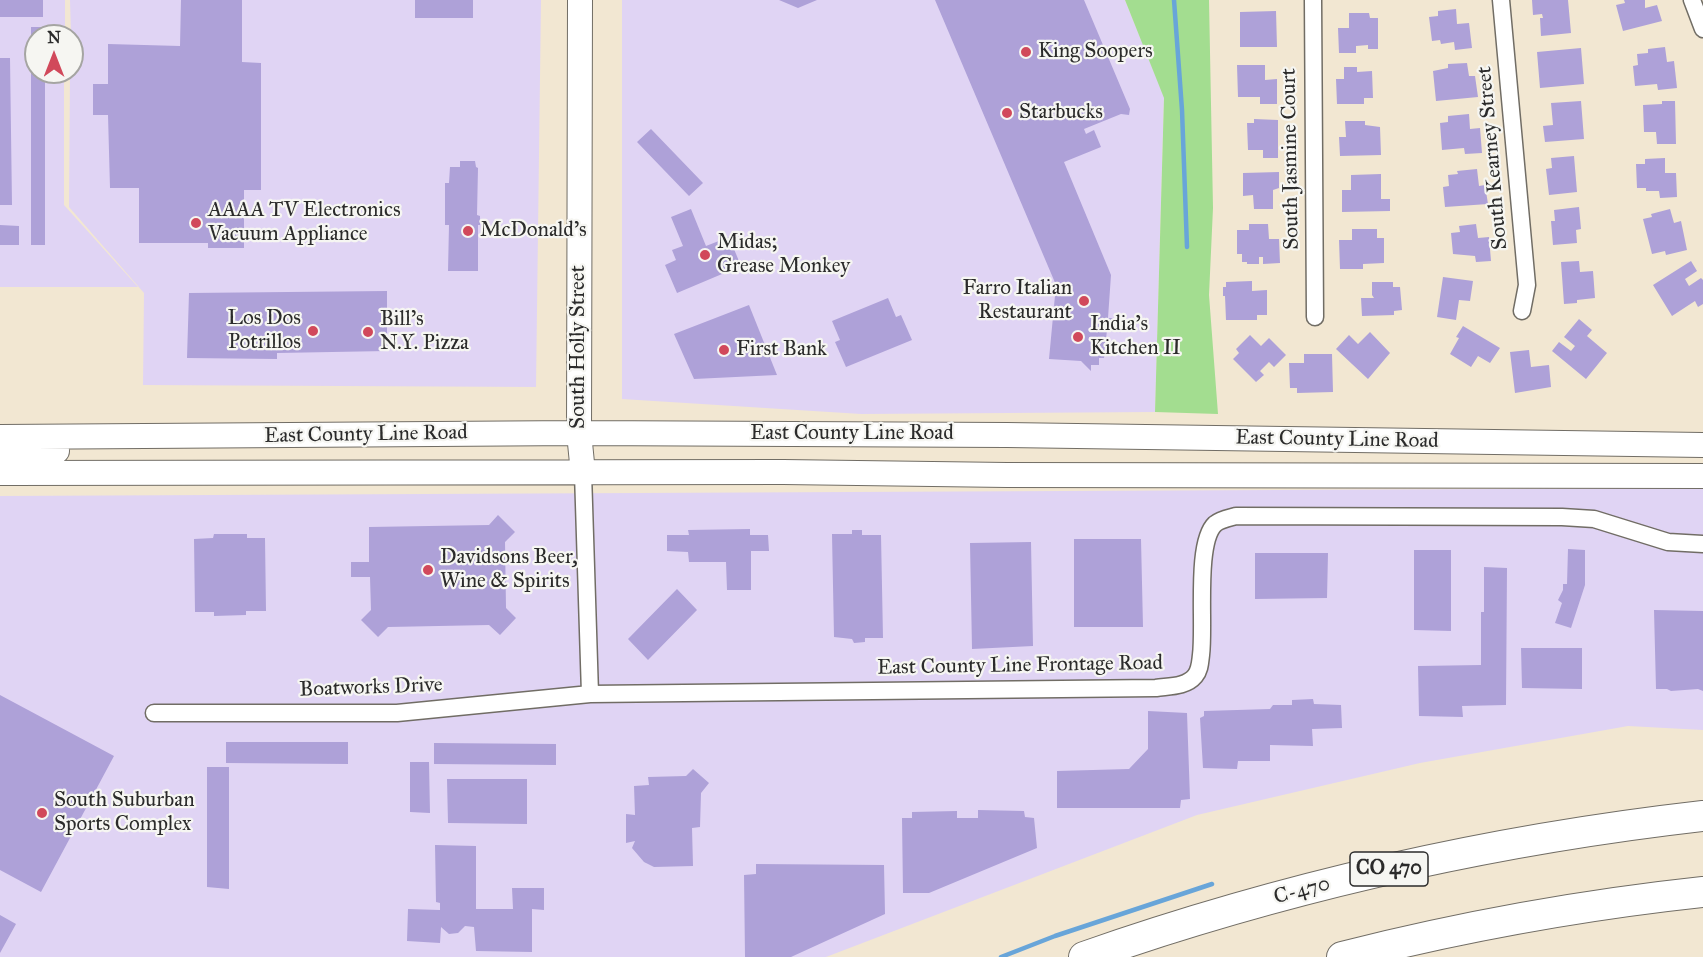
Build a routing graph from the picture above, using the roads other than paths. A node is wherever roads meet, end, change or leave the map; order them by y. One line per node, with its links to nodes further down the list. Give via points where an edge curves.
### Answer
1 (580, 0): 8 (main road, South Holly Street)
2 (1313, 0): 7 (street, South Jasmine Court)
3 (1501, 0): 6 (street, South Kearney Street, via 1527,285)
4 (1697, 2): 5 (street)
5 (1703, 29)
6 (1522, 312)
7 (1315, 317)
8 (579, 433): 10 (main road, East County Line Road); 11 (main road, East County Line Road); 14 (main road, South Holly Street)
9 (0, 437): 10 (main road, East County Line Road)
10 (156, 437): 12 (main road, via 153,444 142,449 43,451)
11 (1703, 445)
12 (0, 458)
13 (0, 473): 14 (main road, East County Line Road)
14 (583, 473): 15 (main road, East County Line Road); 17 (street, South Holly Street)
15 (1703, 476)
16 (1703, 544): 17 (street, East County Line Frontage Road, via 1668,542 1594,519 1562,517 1236,516 1215,524 1203,552 1203,645 1199,669 1180,685)
17 (590, 694): 18 (street, Boatworks Drive, via 397,713)
18 (154, 713)
19 (1703, 816): 21 (highway, C-470 / CO 470, via 1510,844 1363,875 1213,915)
20 (1703, 892): 22 (highway, via 1544,914)
21 (1083, 957)
22 (1342, 957)

